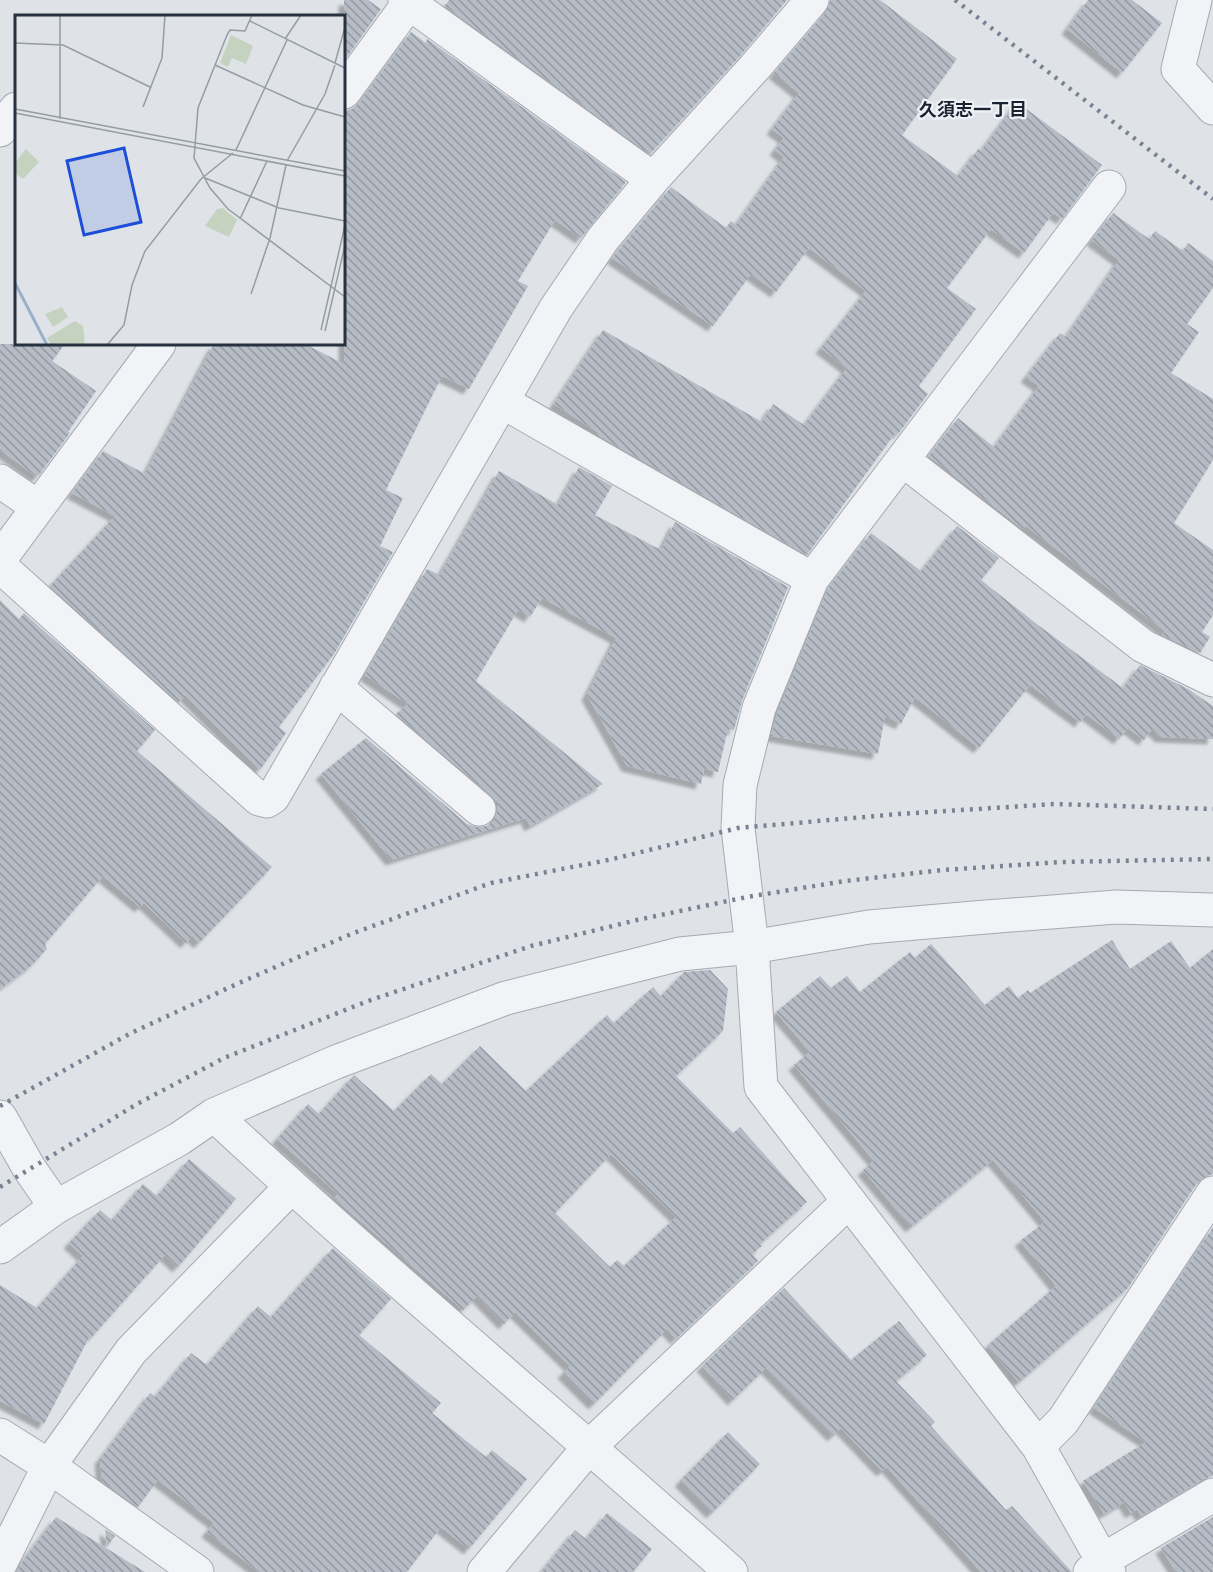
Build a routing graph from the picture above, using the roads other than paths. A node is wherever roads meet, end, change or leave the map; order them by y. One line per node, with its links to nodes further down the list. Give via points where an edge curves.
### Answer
1 (812, 0): 8 (street)
2 (1195, 0): 5 (street, via 1178,69)
3 (407, 1): 4 (street); 8 (street)
4 (345, 91)
5 (1213, 108)
6 (15, 110): 7 (street)
7 (0, 130)
8 (653, 179): 11 (street, via 603,239 556,308)
9 (1109, 187): 12 (street)
10 (158, 345): 14 (street)
11 (503, 402): 17 (street); 19 (street)
12 (903, 460): 17 (street); 18 (street, via 1143,645)
13 (0, 481): 14 (street)
14 (38, 507): 15 (street)
15 (0, 559)
16 (0, 566): 19 (street, via 259,799 267,801 273,797)
17 (812, 579): 22 (street, via 759,708 740,785 738,828)
18 (1213, 680)
19 (336, 687): 20 (street)
20 (479, 809)
21 (1213, 910): 22 (street, via 1116,907 986,917 869,927)
22 (752, 947): 23 (street, via 680,954 506,998 336,1062); 27 (street, via 761,1087)
23 (214, 1115): 25 (street); 28 (street, via 179,1139)
24 (0, 1117): 28 (street)
25 (291, 1187): 31 (street); 33 (street, via 131,1352)
26 (1213, 1193): 32 (street, via 1063,1421)
27 (849, 1201): 31 (street); 32 (street)
28 (57, 1207): 29 (street)
29 (0, 1247)
30 (0, 1435): 33 (street)
31 (590, 1446): 38 (street); 39 (street)
32 (1038, 1446): 36 (street)
33 (49, 1466): 35 (street); 37 (street)
34 (1213, 1495): 36 (street)
35 (0, 1564)
36 (1100, 1568)
37 (197, 1572)
38 (484, 1572)
39 (731, 1572)

